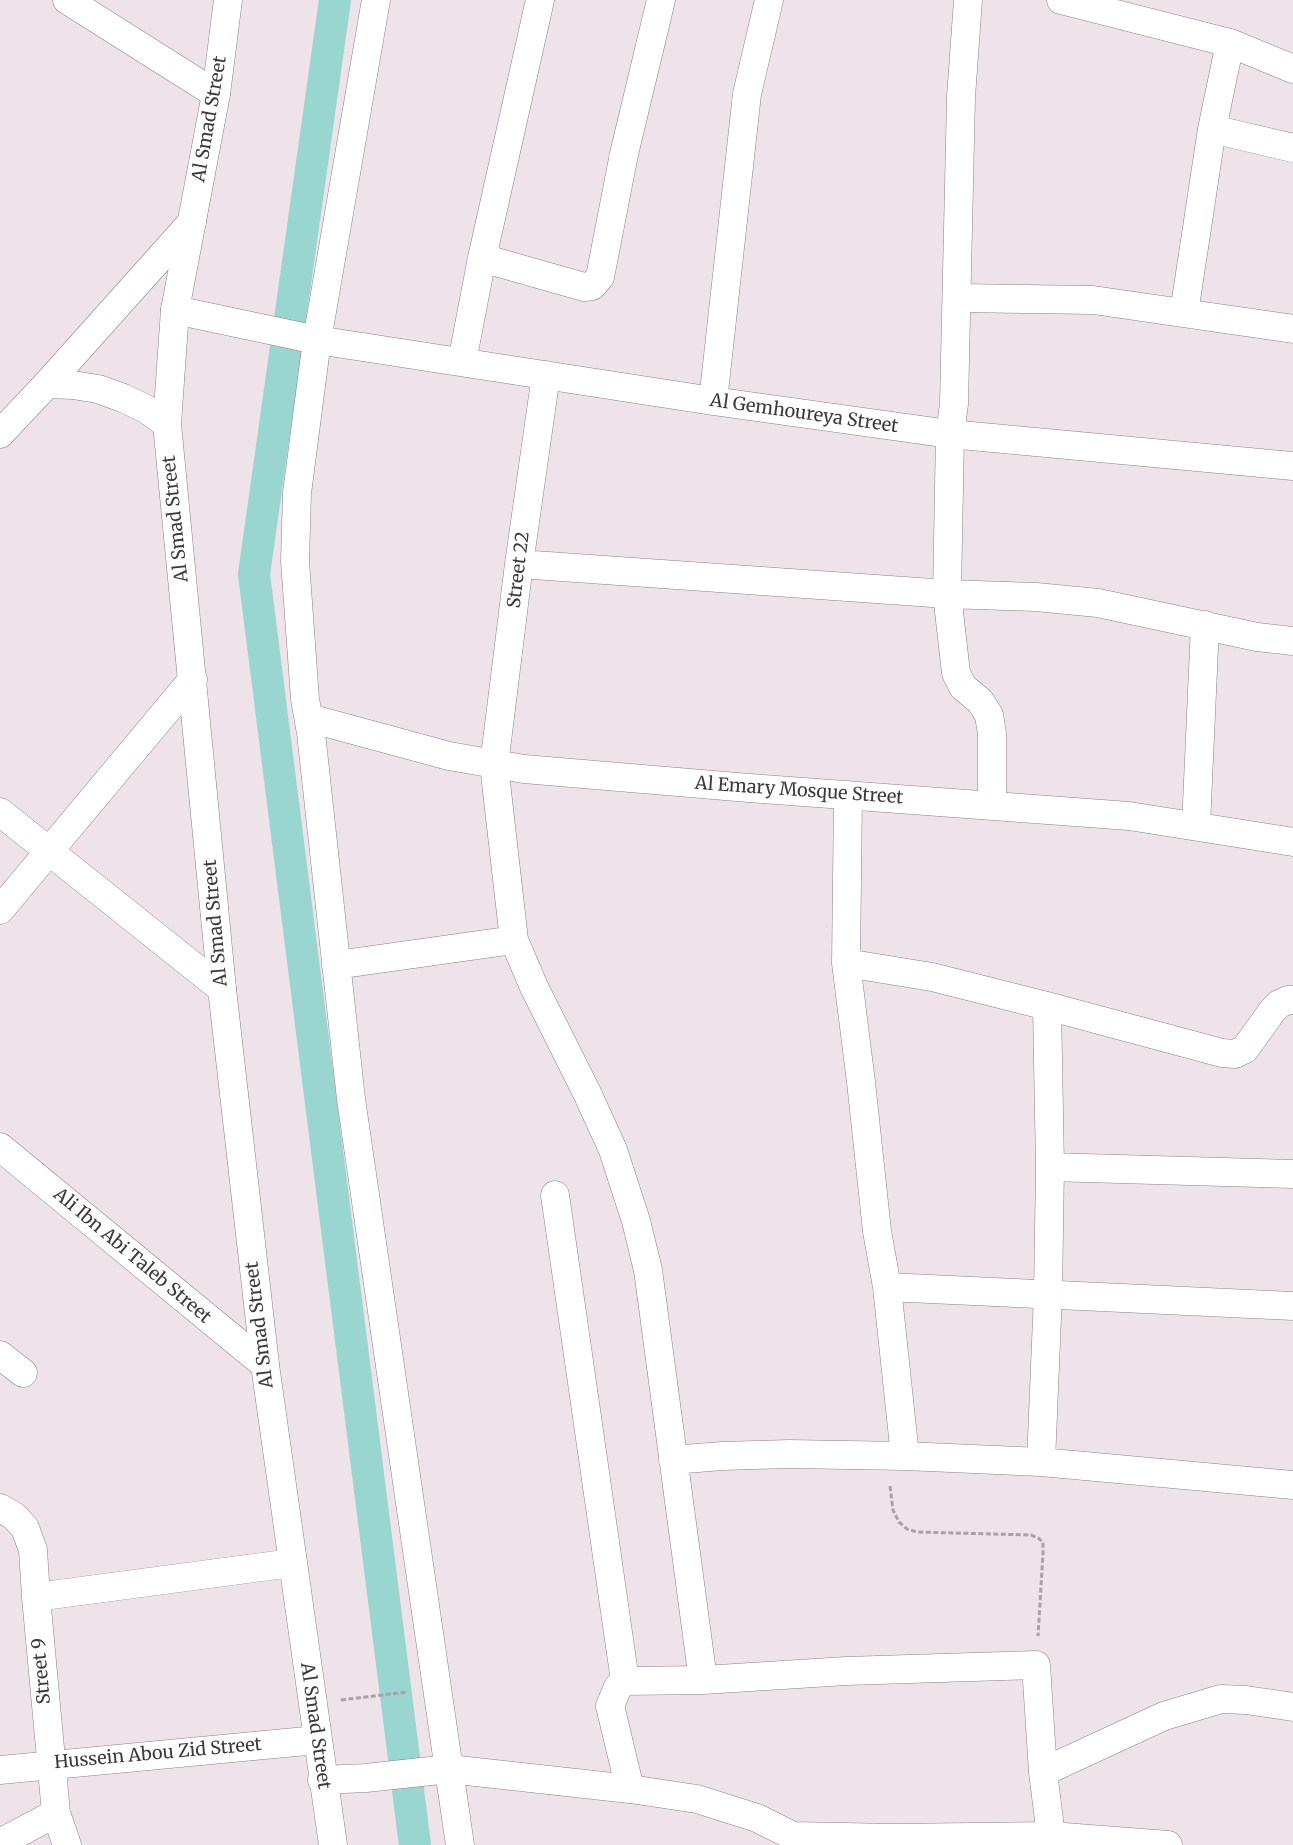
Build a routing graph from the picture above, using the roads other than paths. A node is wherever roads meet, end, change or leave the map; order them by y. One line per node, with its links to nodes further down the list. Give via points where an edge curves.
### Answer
1 (67, 0): 11 (main road)
2 (228, 0): 11 (main road, Al Smad Street)
3 (376, 0): 20 (main road)
4 (540, 0): 15 (main road)
5 (662, 0): 15 (main road, via 624,154 600,277 592,286 584,288)
6 (769, 0): 24 (main road, via 747,94)
7 (968, 0): 16 (main road, via 961,97)
8 (1061, 0): 9 (main road)
9 (1230, 43): 10 (main road); 12 (main road)
10 (1293, 69)
11 (216, 94): 14 (main road, Al Smad Street)
12 (1212, 130): 13 (main road); 18 (main road)
13 (1293, 148)
14 (192, 222): 17 (main road, Al Smad Street); 23 (main road)
15 (482, 258): 21 (main road)
16 (957, 298): 18 (main road, via 1093,300); 27 (main road)
17 (175, 310): 20 (main road, Al Gemhoureya Street); 25 (main road, Al Smad Street)
18 (1184, 313): 19 (main road)
19 (1293, 329)
20 (317, 340): 21 (main road, Al Gemhoureya Street); 34 (main road, via 297,493 295,560)
21 (462, 362): 22 (main road, Al Gemhoureya Street)
22 (546, 375): 24 (main road, Al Gemhoureya Street); 29 (main road, Street 22)
23 (47, 384): 25 (main road, via 73,385 106,392 146,409); 26 (main road)
24 (713, 401): 27 (main road, Al Gemhoureya Street)
25 (167, 424): 33 (main road, Al Smad Street)
26 (0, 434)
27 (950, 434): 28 (main road, Al Gemhoureya Street); 30 (main road)
28 (1293, 466)
29 (519, 564): 30 (main road); 35 (main road, Street 22)
30 (947, 594): 31 (main road, via 1098,603); 37 (main road, via 956,673 963,687 980,701 989,715)
31 (1204, 625): 32 (main road); 39 (main road)
32 (1293, 641)
33 (193, 679): 41 (main road); 46 (main road, Al Smad Street)
34 (308, 718): 35 (main road, Al Emary Mosque Street); 45 (main road)
35 (494, 765): 36 (main road, Al Emary Mosque Street); 43 (main road, Street 22)
36 (848, 795): 37 (main road, Al Emary Mosque Street); 44 (main road)
37 (992, 805): 39 (main road, Al Emary Mosque Street, via 1130,816)
38 (0, 812): 41 (main road)
39 (1196, 826): 40 (main road, Al Emary Mosque Street)
40 (1293, 842)
41 (49, 852): 42 (main road); 46 (main road)
42 (0, 910)
43 (514, 940): 45 (main road); 60 (main road, Street 22, via 613,1150 636,1221 648,1270)
44 (846, 963): 48 (main road, via 932,977); 53 (main road, via 877,1231)
45 (336, 965): 71 (main road, via 352,1099)
46 (222, 989): 57 (main road, Al Smad Street)
47 (1293, 1000): 48 (main road, via 1279,1004 1246,1049 1235,1054 1222,1054)
48 (1047, 1006): 50 (main road)
49 (0, 1147): 57 (main road, Ali Ibn Abi Taleb Street)
50 (1050, 1167): 51 (main road); 54 (main road)
51 (1293, 1174)
52 (555, 1196): 67 (main road)
53 (887, 1287): 54 (main road); 59 (main road)
54 (1048, 1294): 55 (main road); 61 (main road)
55 (1293, 1306)
56 (0, 1355): 58 (main road)
57 (265, 1366): 64 (main road, Al Smad Street)
58 (23, 1373)
59 (896, 1455): 60 (main road, via 789,1454); 61 (main road)
60 (674, 1460): 66 (main road, Street 22)
61 (1041, 1462): 62 (main road)
62 (1293, 1485)
63 (0, 1508): 65 (main road, Street 9, via 25,1528 33,1550)
64 (292, 1563): 65 (main road); 69 (main road, Al Smad Street)
65 (36, 1597): 70 (main road, Street 9)
66 (703, 1680): 67 (main road); 73 (main road, via 1036,1664)
67 (625, 1681): 75 (main road, via 618,1687 610,1706)
68 (1293, 1707): 73 (main road, via 1221,1699 1164,1716)
69 (317, 1740): 70 (main road, Hussein Abou Zid Street); 74 (main road, Al Smad Street)
70 (51, 1764): 72 (main road, Hussein Abou Zid Street); 76 (main road, Street 9)
71 (449, 1769): 74 (main road); 75 (main road); 83 (main road)
72 (0, 1770)
73 (1043, 1772): 77 (main road)
74 (322, 1780): 82 (main road, Al Smad Street)
75 (630, 1789): 78 (main road, via 697,1799 757,1818)
76 (56, 1813): 80 (main road); 81 (main road, Street 9)
77 (1051, 1836): 79 (main road); 84 (main road)
78 (794, 1840): 79 (main road)
79 (893, 1842)
80 (0, 1843)
81 (67, 1845)
82 (333, 1845)
83 (460, 1845)
84 (1168, 1845)

